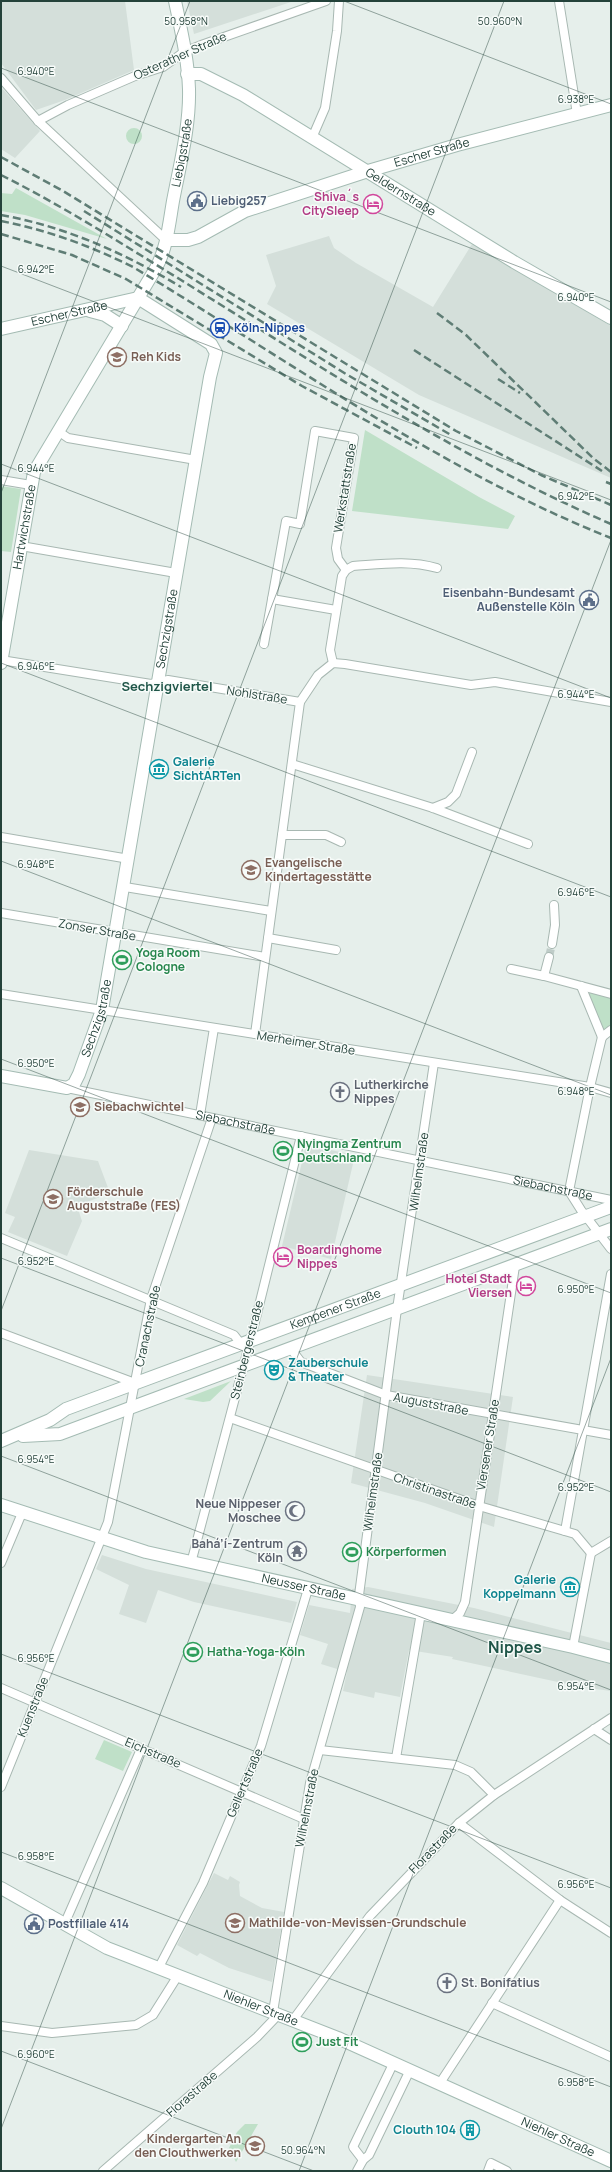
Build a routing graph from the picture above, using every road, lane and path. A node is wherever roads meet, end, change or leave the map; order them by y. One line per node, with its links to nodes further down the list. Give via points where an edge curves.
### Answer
1 (175, 1): 5 (street, Liebigstraße)
2 (326, 1): 5 (street, Osterather Straße)
3 (339, 1): 11 (street, via 325,108)
4 (558, 1): 9 (street)
5 (184, 52): 6 (street, Liebigstraße); 10 (street, Osterather Straße, via 163,67 135,76 68,105)
6 (187, 74): 11 (street, Geldernstraße, via 201,74 222,84); 13 (street, Liebigstraße, via 188,103 184,141)
7 (1, 78): 10 (street)
8 (611, 105): 9 (street, Escher Straße)
9 (576, 114): 12 (street, Escher Straße)
10 (38, 122): 13 (street)
11 (312, 138): 12 (street, Geldernstraße)
12 (368, 171): 13 (street, Escher Straße, via 245,211 198,237 188,240); 16 (street, Geldernstraße, via 514,262)
13 (166, 240): 14 (street, Liebigstraße, via 161,258)
14 (138, 298): 15 (street, Escher Straße); 17 (street, Hartwichstraße); 20 (street, Sechzigstraße, via 208,342 215,350 216,356)
15 (87, 310): 17 (street, via 105,315); 18 (street, Escher Straße)
16 (611, 318)
17 (122, 326): 19 (street, Hartwichstraße)
18 (1, 329)
19 (58, 431): 20 (street, via 68,438); 22 (street, Hartwichstraße, via 34,472)
20 (196, 460): 26 (street, Sechzigstraße)
21 (1, 480): 22 (street)
22 (31, 485): 23 (street, Hartwichstraße)
23 (21, 546): 26 (street); 30 (street, Hartwichstraße)
24 (437, 568): 25 (street, via 402,562 353,566)
25 (346, 570): 27 (street, Werkstattstraße, via 338,559 336,548 354,438 315,431 300,524 286,521); 28 (street, via 342,576)
26 (176, 573): 32 (street, Sechzigstraße)
27 (272, 599): 28 (street); 29 (street, Werkstattstraße)
28 (336, 610): 31 (street, via 330,650)
29 (264, 644)
30 (1, 661): 32 (street, Nohlstraße, via 151,684)
31 (333, 664): 33 (street, via 318,676); 34 (street, via 471,685 495,682)
32 (159, 682): 33 (street, Nohlstraße, via 168,680); 42 (street, Sechzigstraße)
33 (300, 702): 36 (street)
34 (611, 702)
35 (472, 752): 37 (street, via 456,794 448,802)
36 (292, 764): 37 (street); 38 (street)
37 (433, 808): 41 (street)
38 (282, 835): 40 (street, via 326,835); 45 (street)
39 (1, 837): 42 (street)
40 (341, 842)
41 (528, 844)
42 (129, 859): 43 (street, Sechzigstraße)
43 (125, 887): 45 (street); 47 (street, Sechzigstraße)
44 (554, 905): 49 (street, via 555,925)
45 (272, 911): 48 (street)
46 (1, 913): 47 (street, Zonser Straße)
47 (116, 933): 52 (street, Zonser Straße); 58 (street, Sechzigstraße)
48 (268, 938): 50 (street); 52 (street)
49 (552, 944)
50 (336, 950)
51 (549, 956): 54 (street)
52 (265, 957): 61 (street)
53 (511, 969): 54 (street)
54 (544, 976): 55 (street)
55 (581, 986): 57 (street); 62 (street)
56 (1, 994): 58 (street, Merheimer Straße)
57 (611, 994)
58 (102, 1010): 59 (street, Merheimer Straße); 66 (street, Sechzigstraße, via 79,1074 74,1084)
59 (214, 1028): 61 (street, Merheimer Straße); 68 (street)
60 (611, 1030): 62 (street)
61 (255, 1034): 63 (street, Merheimer Straße)
62 (602, 1037): 65 (street)
63 (434, 1063): 65 (street, Merheimer Straße); 71 (street, Wilhelmstraße)
64 (2, 1078): 66 (street, Siebachstraße)
65 (590, 1087): 67 (street, Merheimer Straße); 72 (street)
66 (67, 1088): 68 (street, Siebachstraße)
67 (611, 1093)
68 (200, 1115): 69 (street, Siebachstraße)
69 (212, 1118): 70 (street, Siebachstraße); 83 (street, Cranachstraße)
70 (301, 1136): 71 (street, Siebachstraße); 86 (street, Steinbergerstraße)
71 (420, 1160): 72 (street, Siebachstraße); 82 (street, Wilhelmstraße)
72 (569, 1191): 73 (street, Siebachstraße); 75 (street)
73 (611, 1200)
74 (611, 1208): 75 (street, Kempener Straße)
75 (585, 1217): 77 (street); 82 (street, Kempener Straße)
76 (611, 1229): 77 (street, Kempener Straße)
77 (598, 1234): 79 (street); 80 (street, Kempener Straße)
78 (1, 1238): 83 (street)
79 (611, 1249)
80 (515, 1266): 84 (street, Kempener Straße); 93 (street, Viersener Straße)
81 (611, 1274): 95 (street)
82 (400, 1286): 84 (street, Wilhelmstraße); 86 (street, Kempener Straße)
83 (151, 1299): 86 (street); 89 (street, Cranachstraße)
84 (397, 1309): 87 (street, Kempener Straße); 90 (street, Wilhelmstraße)
85 (1, 1333): 89 (street)
86 (246, 1342): 88 (street, Steinbergerstraße); 89 (street, Kempener Straße)
87 (290, 1349): 88 (street, Kempener Straße); 90 (street, Auguststraße, via 301,1362)
88 (244, 1366): 91 (street, Kempener Straße); 94 (street, Steinbergerstraße)
89 (135, 1383): 91 (street, Cranachstraße); 92 (street, Kempener Straße)
90 (386, 1395): 93 (street, Auguststraße); 99 (street, Wilhelmstraße)
91 (131, 1408): 96 (street, Kempener Straße); 104 (street, Cranachstraße, via 108,1522)
92 (61, 1413): 96 (street, via 62,1426); 98 (street, Kempener Straße)
93 (493, 1415): 95 (street, Auguststraße); 101 (street, Viersener Straße)
94 (230, 1418): 99 (street, Christinastraße); 108 (street, Steinbergerstraße)
95 (583, 1429): 97 (street, Auguststraße); 103 (street)
96 (69, 1431): 98 (street, Kempener Straße)
97 (611, 1434)
98 (4, 1440)
99 (376, 1470): 101 (street, Christinastraße); 110 (street, Wilhelmstraße)
100 (1, 1505): 102 (street, Neusser Straße)
101 (479, 1506): 103 (street, Christinastraße); 112 (street, Viersener Straße, via 465,1602 460,1613)
102 (22, 1512): 104 (street, Neusser Straße); 107 (street)
103 (565, 1531): 106 (street, Christinastraße, via 575,1534)
104 (102, 1539): 108 (street, Neusser Straße); 116 (street, Kuenstraße)
105 (611, 1541): 106 (street)
106 (591, 1553): 113 (street)
107 (1, 1563)
108 (191, 1563): 109 (street, Neusser Straße)
109 (308, 1589): 110 (street, Neusser Straße); 124 (street, Gellertstraße, via 261,1746)
110 (359, 1600): 111 (street, Neusser Straße); 121 (street, Wilhelmstraße, via 358,1613)
111 (421, 1613): 112 (street, Neusser Straße); 122 (street)
112 (452, 1620): 113 (street, Neusser Straße)
113 (573, 1647): 114 (street, Neusser Straße)
114 (611, 1657)
115 (1, 1688): 116 (street, Eichstraße)
116 (34, 1702): 120 (street, Eichstraße); 123 (street, Kuenstraße)
117 (611, 1718): 118 (street, Florastraße)
118 (594, 1729): 119 (street); 125 (street, Florastraße)
119 (611, 1740)
120 (141, 1749): 124 (street, Eichstraße); 130 (street)
121 (320, 1750): 122 (street); 126 (street, Wilhelmstraße, via 310,1783)
122 (396, 1758): 125 (street, via 463,1768)
123 (1, 1788)
124 (242, 1792): 126 (street, Eichstraße); 132 (street, Gellertstraße, via 203,1883)
125 (494, 1795): 127 (street, Florastraße)
126 (304, 1819): 135 (street, Wilhelmstraße)
127 (459, 1823): 129 (street); 136 (street, Florastraße, via 370,1916)
128 (1, 1888): 130 (street, Niehler Straße)
129 (560, 1900): 131 (street); 134 (street)
130 (64, 1924): 132 (street, Niehler Straße, via 107,1948)
131 (611, 1933)
132 (158, 1969): 133 (street, Niehler Straße)
133 (178, 1977): 135 (street, Niehler Straße); 137 (street, via 153,2015 136,2025 52,2033)
134 (492, 2003): 138 (street); 141 (street)
135 (276, 2013): 136 (street, Niehler Straße); 144 (street, Florastraße, via 257,2036)
136 (293, 2020): 139 (street, Niehler Straße)
137 (1, 2026)
138 (611, 2057)
139 (394, 2062): 140 (street, Niehler Straße); 142 (street, via 353,2147)
140 (410, 2070): 141 (street, Niehler Straße); 142 (street, via 369,2155)
141 (440, 2083): 143 (street, Niehler Straße)
142 (363, 2160): 145 (street)
143 (611, 2161)
144 (103, 2171)
145 (357, 2171)
146 (488, 2171): 147 (street, via 491,2164)
147 (507, 2171)

